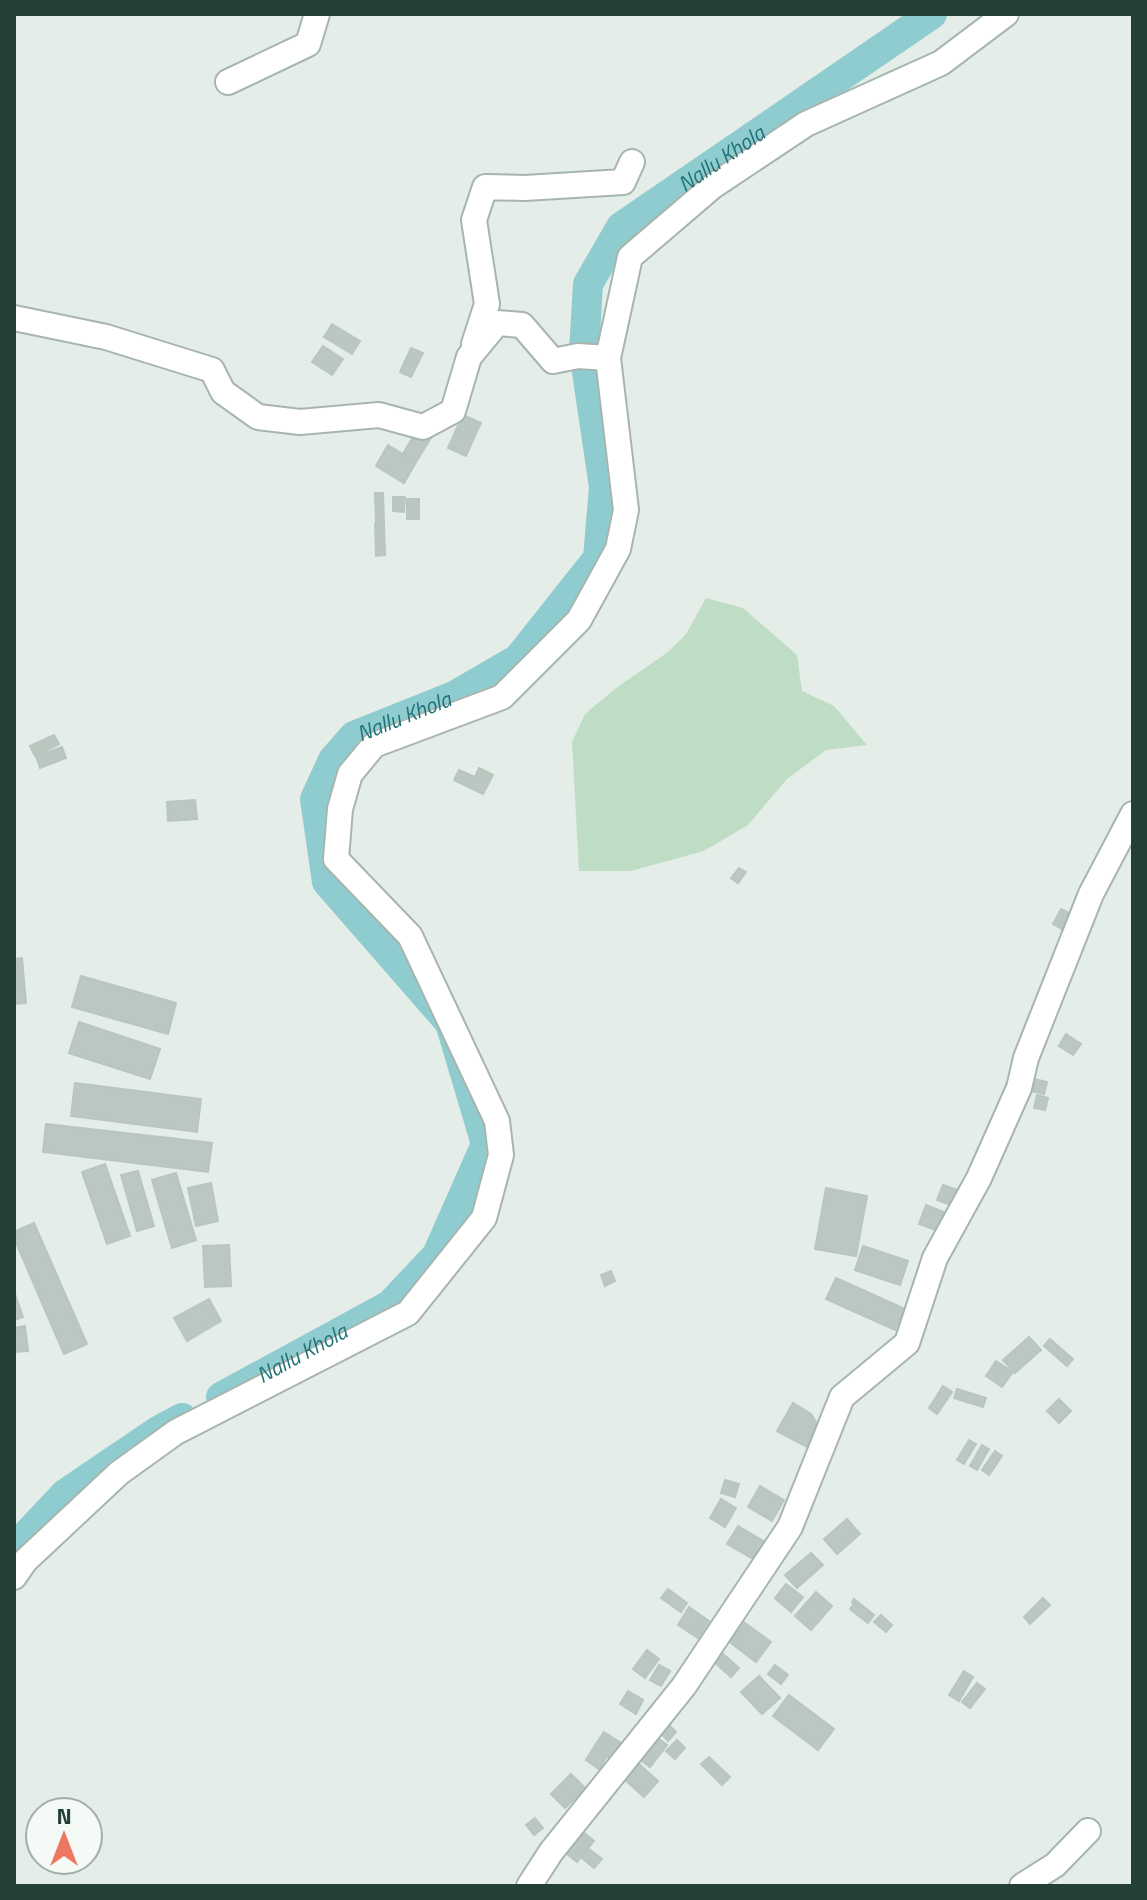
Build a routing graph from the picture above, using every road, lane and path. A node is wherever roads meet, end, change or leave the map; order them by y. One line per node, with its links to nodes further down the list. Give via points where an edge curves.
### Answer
1 (317, 14): 3 (street, via 308,44)
2 (1006, 14): 7 (street, via 941,63 806,124 713,186 630,257)
3 (228, 82)
4 (632, 162): 6 (street, via 623,182 485,187 474,220 487,304)
5 (14, 318): 6 (street, via 106,337 212,370 223,392 258,417 300,422 379,415 423,427 453,411)
6 (469, 357): 7 (street, via 497,323 522,325 553,361)
7 (608, 358): 9 (street, via 626,510 618,549 579,620 502,697 374,745 350,774 340,809 336,859 410,936 497,1121 501,1155 484,1218 408,1313 176,1432 119,1473)
8 (1133, 814): 11 (street, via 1091,894 1019,1088 979,1178 935,1258 907,1343 842,1397 790,1527 684,1686)
9 (14, 1577)
10 (1088, 1831): 12 (street, via 1055,1865)
11 (529, 1886)
12 (1022, 1886)

